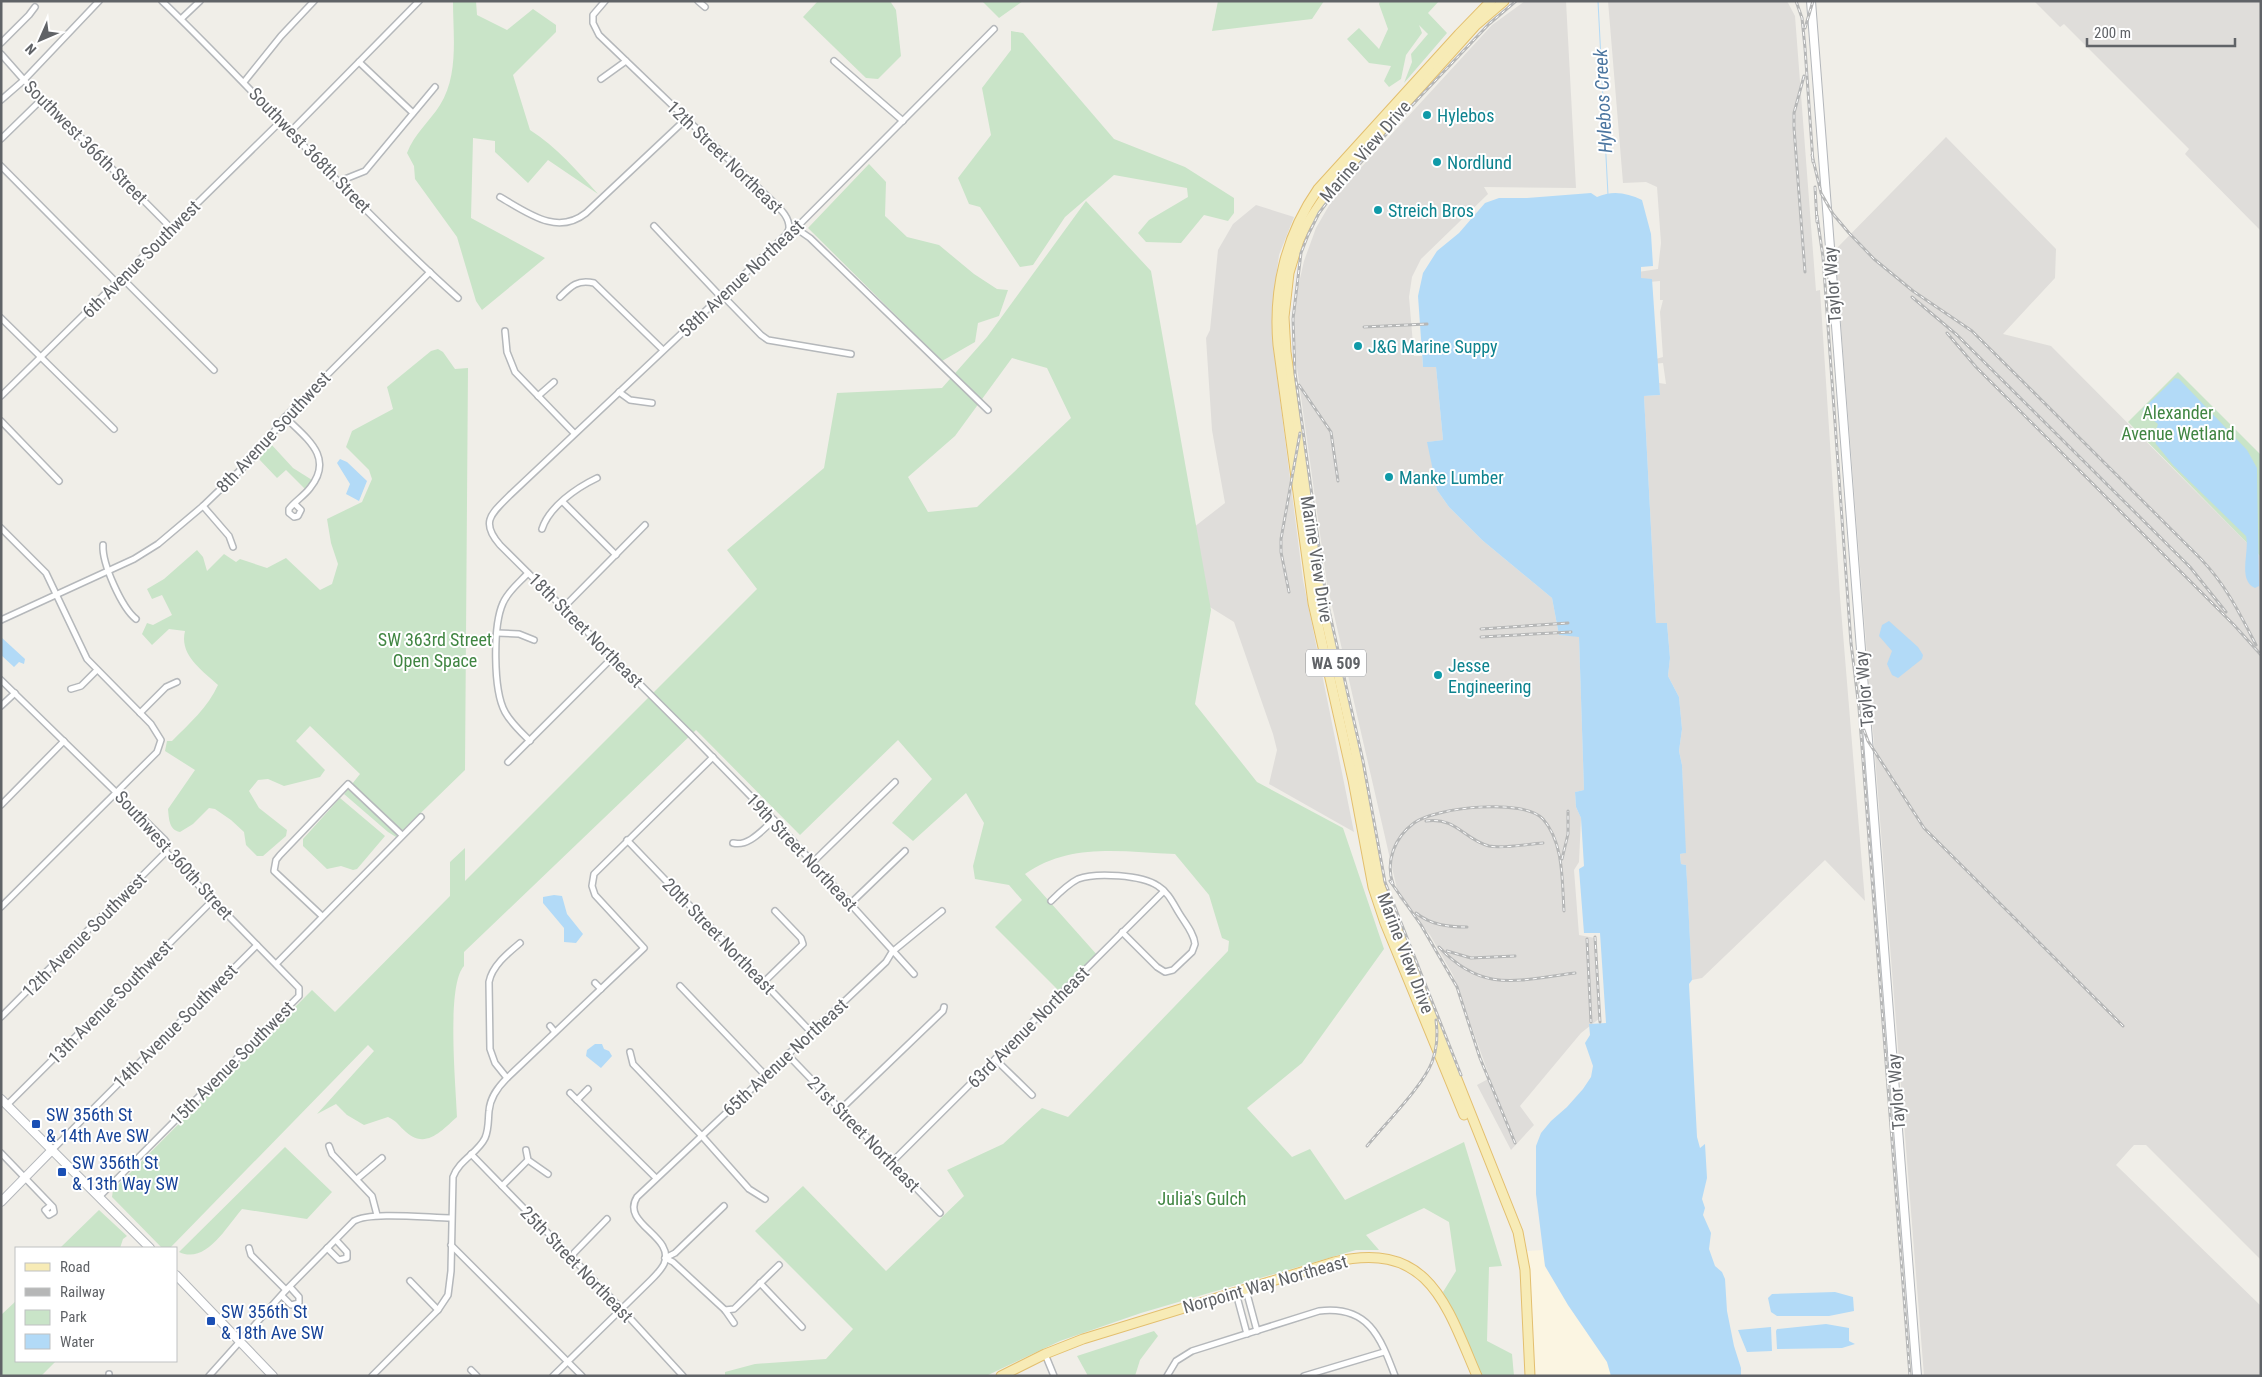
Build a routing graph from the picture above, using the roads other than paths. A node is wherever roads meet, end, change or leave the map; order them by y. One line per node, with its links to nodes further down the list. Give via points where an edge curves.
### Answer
1 (99, 1): 21 (street)
2 (162, 1): 13 (street, Southwest 368th Street)
3 (200, 1): 13 (street)
4 (314, 1): 22 (street)
5 (419, 1): 19 (street)
6 (605, 1): 17 (street, 12th Street Northeast, via 594,12 593,23 599,35)
7 (698, 1): 12 (street)
8 (1492, 1): 204 (main road, Marine View Drive / WA 509, via 1336,168 1310,201 1292,238 1281,272 1276,328 1313,603 1373,887 1515,1242)
9 (1504, 1): 205 (main road, Marine View Drive / WA 509, via 1476,26 1327,191 1299,240 1289,273 1284,317 1286,352 1321,597 1354,744 1380,886 1518,1232 1525,1270)
10 (1811, 1): 206 (street, Taylor Way)
11 (35, 7): 15 (street)
12 (705, 7)
13 (181, 19): 22 (street, Southwest 368th Street)
14 (994, 29): 28 (street, 58th Avenue Northeast)
15 (1, 43)
16 (1, 54): 21 (street, Southwest 366th Street)
17 (626, 61): 20 (street); 27 (street, 12th Street Northeast)
18 (834, 61): 28 (street)
19 (359, 62): 26 (street); 30 (street)
20 (601, 79)
21 (24, 80): 24 (street, Southwest 366th Street); 25 (street)
22 (244, 82): 29 (street, Southwest 368th Street)
23 (435, 87): 26 (street)
24 (42, 99): 31 (street); 36 (street, Southwest 366th Street)
25 (1, 100)
26 (413, 113): 33 (street, via 365,171)
27 (686, 119): 34 (street, via 573,221 546,222); 37 (street, 12th Street Northeast, via 785,214)
28 (903, 120): 37 (street, 58th Avenue Northeast, via 799,225)
29 (281, 121): 30 (street, Southwest 368th Street); 36 (street, 6th Avenue Southwest)
30 (291, 131): 33 (street, Southwest 368th Street)
31 (1, 140)
32 (1, 166): 40 (street)
33 (340, 181): 38 (street, Southwest 368th Street)
34 (500, 197)
35 (654, 226): 41 (street)
36 (172, 228): 39 (street, 6th Avenue Southwest)
37 (789, 229): 41 (street, 58th Avenue Northeast, via 786,236); 55 (street, 12th Street Northeast, via 797,229 810,238)
38 (430, 272): 43 (street, Southwest 368th Street); 56 (street, 8th Avenue Southwest)
39 (122, 278): 40 (street, 6th Avenue Southwest); 49 (street)
40 (117, 283): 48 (street, 6th Avenue Southwest)
41 (721, 295): 46 (street, 58th Avenue Northeast); 47 (street, via 771,342)
42 (560, 296): 46 (street, via 575,283 594,283)
43 (458, 298)
44 (1, 318): 48 (street)
45 (505, 331): 53 (street, via 512,367)
46 (663, 350): 51 (street, 58th Avenue Northeast)
47 (851, 354)
48 (41, 358): 52 (street, 6th Avenue Southwest); 58 (street)
49 (214, 370)
50 (554, 382): 53 (street)
51 (618, 392): 54 (street, via 630,400); 59 (street, 58th Avenue Northeast)
52 (1, 396)
53 (538, 396): 59 (street)
54 (652, 403)
55 (988, 410)
56 (285, 417): 63 (street, via 312,444 320,461 315,480); 64 (street, 8th Avenue Southwest, via 264,446)
57 (1, 421): 61 (street)
58 (114, 429)
59 (574, 433): 66 (street, 58th Avenue Northeast, via 496,509 490,517)
60 (597, 478): 62 (street)
61 (59, 481)
62 (563, 502): 68 (street, via 548,517); 71 (street)
63 (295, 504)
64 (203, 506): 70 (street, via 228,534); 72 (street, 8th Avenue Southwest, via 142,555)
65 (645, 525): 71 (street)
66 (489, 526): 73 (street, 18th Street Northeast, via 494,539)
67 (1, 528): 74 (street, via 41,566)
68 (542, 529)
69 (104, 546): 72 (street)
70 (233, 547)
71 (616, 555): 75 (street)
72 (108, 571): 74 (street, 8th Avenue Southwest); 77 (street, via 127,610)
73 (528, 573): 75 (street, 18th Street Northeast); 78 (street, via 502,604)
74 (58, 594): 76 (street, 8th Avenue Southwest); 81 (street, via 84,653)
75 (563, 608): 80 (street, 18th Street Northeast)
76 (1, 620)
77 (136, 620)
78 (497, 634): 79 (street, via 519,634); 90 (street, via 499,697 512,722)
79 (534, 640)
80 (613, 657): 88 (street, 18th Street Northeast); 90 (street)
81 (97, 670): 84 (street, via 79,687); 87 (street)
82 (1, 680): 85 (street, Southwest 360th Street)
83 (177, 682): 87 (street, via 166,687)
84 (71, 689)
85 (15, 693): 86 (street); 89 (street, Southwest 360th Street)
86 (1, 706)
87 (140, 713): 94 (street, via 161,740 157,752)
88 (688, 731): 91 (street, 19th Street Northeast)
89 (64, 741): 94 (street, Southwest 360th Street); 95 (street)
90 (530, 741): 92 (street)
91 (713, 757): 97 (street, 19th Street Northeast); 99 (street)
92 (508, 762)
93 (894, 782): 103 (street)
94 (117, 792): 102 (street, Southwest 360th Street, via 164,839); 108 (street)
95 (1, 805)
96 (421, 816): 98 (street)
97 (774, 820): 100 (street, via 750,840); 103 (street, 19th Street Northeast)
98 (402, 835): 111 (street); 111 (street, via 348,784 276,860 274,871)
99 (627, 840): 118 (street, 20th Street Northeast); 121 (street, via 596,870 592,882 595,895 644,948)
100 (733, 843)
101 (905, 851): 107 (street)
102 (166, 852): 105 (street, Southwest 360th Street); 124 (street, 12th Avenue Southwest)
103 (812, 862): 107 (street, 19th Street Northeast)
104 (1164, 891): 106 (street, via 1142,879 1094,875 1075,881); 112 (street, 63rd Avenue Northeast); 112 (street, via 1191,933 1195,942 1192,952 1173,970 1165,972)
105 (213, 900): 114 (street, Southwest 360th Street); 137 (street, 13th Avenue Southwest)
106 (1051, 901)
107 (851, 903): 115 (street, 19th Street Northeast)
108 (1, 907)
109 (942, 910): 115 (street, 65th Avenue Northeast)
110 (775, 911): 118 (street, via 803,944)
111 (322, 916): 116 (street)
112 (1122, 932): 130 (street, 63rd Avenue Northeast)
113 (520, 943): 132 (street, via 498,964 489,982 490,1049 495,1063)
114 (257, 945): 116 (street, Southwest 360th Street); 141 (street, 14th Avenue Southwest)
115 (892, 952): 117 (street, 19th Street Northeast); 127 (street, 65th Avenue Northeast, via 886,962)
116 (276, 964): 122 (street, Southwest 360th Street)
117 (914, 974)
118 (764, 982): 127 (street, 20th Street Northeast)
119 (595, 983): 121 (street)
120 (680, 986): 131 (street)
121 (601, 989): 126 (street)
122 (300, 992): 153 (street, 15th Avenue Southwest)
123 (944, 1007): 138 (street)
124 (1, 1017)
125 (550, 1026): 126 (street)
126 (555, 1032): 132 (street)
127 (811, 1032): 129 (street, 65th Avenue Northeast)
128 (630, 1052): 139 (street, via 633,1064)
129 (788, 1054): 131 (street, 65th Avenue Northeast); 138 (street, 21st Street Northeast)
130 (995, 1059): 135 (street); 147 (street, 63rd Avenue Northeast)
131 (765, 1075): 139 (street, 65th Avenue Northeast)
132 (507, 1078): 144 (street, via 492,1098 484,1139)
133 (588, 1090): 136 (street)
134 (570, 1093): 136 (street)
135 (1032, 1095)
136 (577, 1100): 150 (street)
137 (4, 1102): 141 (street)
138 (840, 1109): 147 (street, 21st Street Northeast)
139 (701, 1135): 150 (street, 65th Avenue Northeast); 154 (street, via 749,1189)
140 (329, 1146): 151 (street, via 332,1154)
141 (52, 1150): 149 (street); 153 (street)
142 (526, 1150): 146 (street)
143 (1, 1153): 149 (street)
144 (470, 1154): 152 (street, 25th Street Northeast); 160 (street, via 453,1176)
145 (382, 1158): 151 (street)
146 (528, 1160): 148 (street); 152 (street)
147 (891, 1163): 158 (street, 21st Street Northeast)
148 (548, 1174)
149 (25, 1177): 155 (street); 156 (street)
150 (656, 1178): 168 (street, 65th Avenue Northeast, via 636,1197 632,1208 662,1245)
151 (357, 1179): 159 (street, via 372,1196)
152 (502, 1186): 167 (street, 25th Street Northeast)
153 (100, 1197): 164 (street)
154 (765, 1199)
155 (1, 1202)
156 (50, 1206)
157 (724, 1206): 168 (street)
158 (940, 1213)
159 (377, 1215): 160 (street); 162 (street, via 360,1218)
160 (451, 1218): 163 (street)
161 (607, 1219): 167 (street, via 574,1252)
162 (336, 1240): 166 (street); 166 (street, via 347,1252 347,1258 339,1260)
163 (451, 1244): 178 (street, via 450,1287); 187 (street)
164 (149, 1247)
165 (249, 1248): 173 (street, via 251,1255)
166 (327, 1248): 173 (street)
167 (572, 1258): 177 (street, 25th Street Northeast)
168 (665, 1258): 177 (street, via 658,1272); 179 (street, via 674,1262)
169 (778, 1265): 172 (street)
170 (178, 1277): 184 (street)
171 (410, 1281): 178 (street)
172 (760, 1283): 179 (street, via 734,1309); 181 (street)
173 (288, 1289): 176 (street); 176 (street, via 300,1297 299,1303 291,1305)
174 (1246, 1290): 175 (main road, Norpoint Way Northeast); 182 (street); 203 (main road, Norpoint Way Northeast, via 1354,1258 1394,1260 1419,1274 1439,1295)
175 (1236, 1293): 183 (street); 186 (main road, Norpoint Way Northeast)
176 (282, 1296): 184 (street)
177 (620, 1309): 187 (street); 197 (street, 25th Street Northeast)
178 (438, 1310): 193 (street)
179 (724, 1310): 180 (street)
180 (734, 1323)
181 (802, 1327)
182 (1257, 1331): 183 (street); 185 (street, via 1319,1311 1342,1310 1367,1323)
183 (1247, 1334): 200 (street, via 1186,1353 1176,1361)
184 (241, 1342): 189 (street); 192 (street)
185 (1384, 1352): 201 (street); 202 (street)
186 (1045, 1354): 198 (main road, Norpoint Way Northeast); 199 (street)
187 (567, 1362): 195 (street); 196 (street)
188 (471, 1370): 194 (street)
189 (214, 1371): 190 (street); 191 (street)
190 (209, 1376)
191 (218, 1376)
192 (273, 1376)
193 (372, 1376)
194 (477, 1376)
195 (553, 1376)
196 (582, 1376)
197 (683, 1376)
198 (1001, 1376)
199 (1054, 1376)
200 (1167, 1376)
201 (1304, 1376)
202 (1395, 1376)
203 (1476, 1376)
204 (1525, 1376)
205 (1530, 1376)
206 (1917, 1376)

